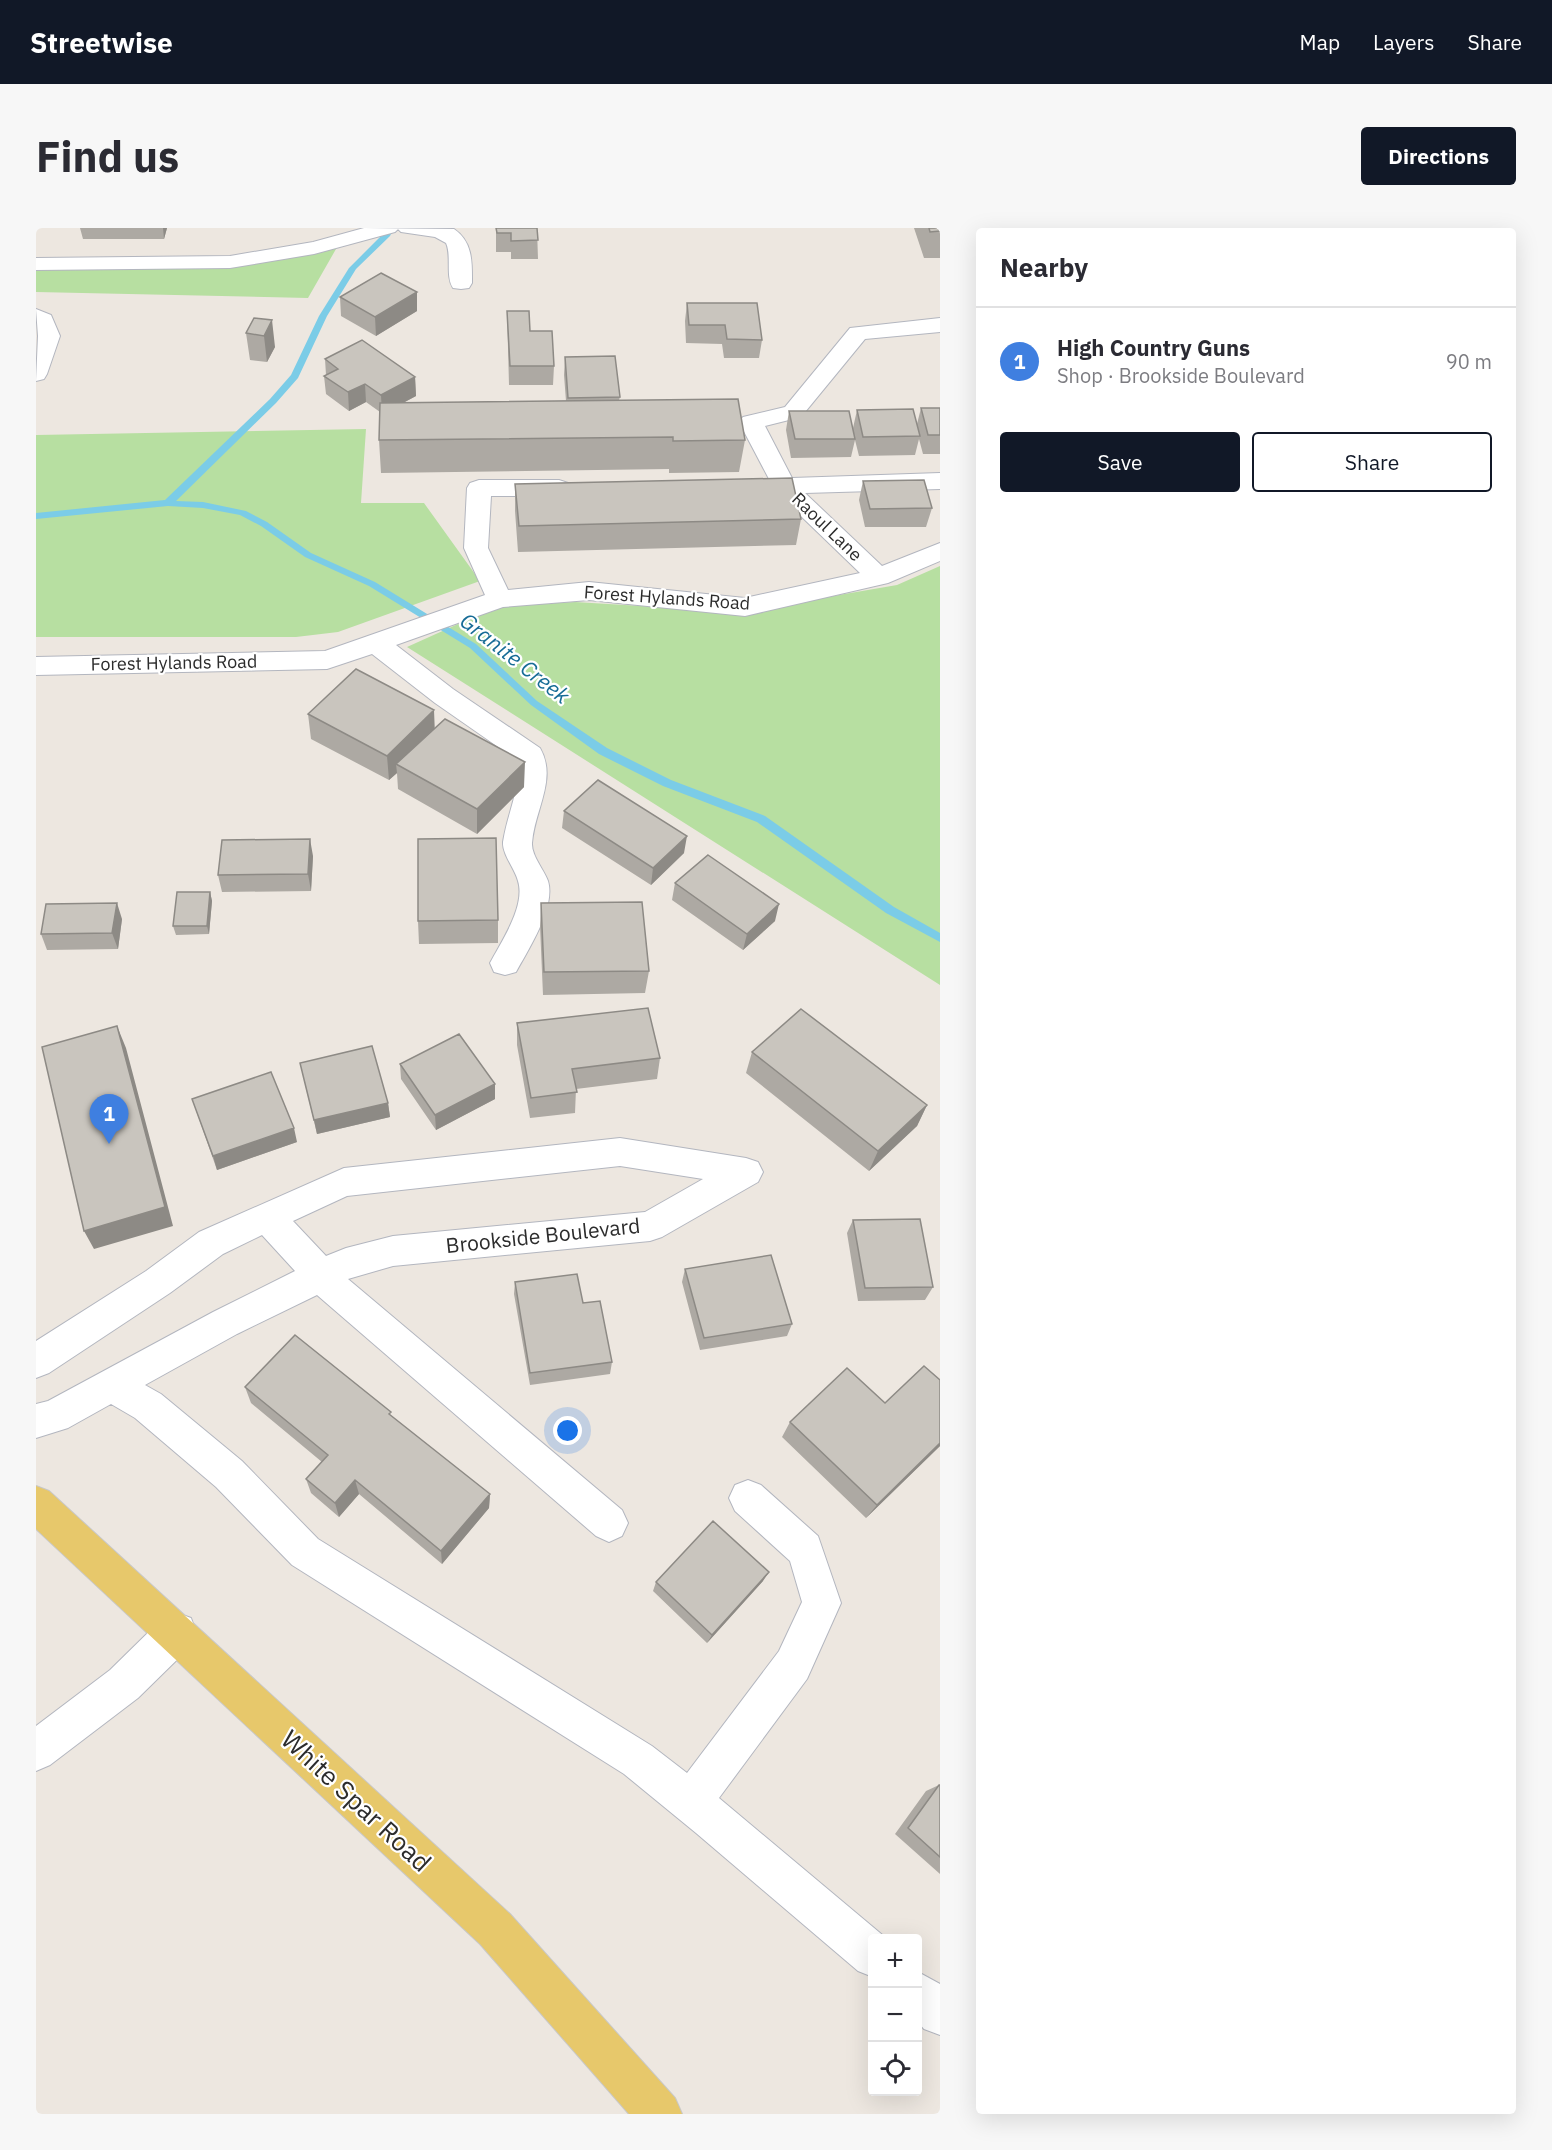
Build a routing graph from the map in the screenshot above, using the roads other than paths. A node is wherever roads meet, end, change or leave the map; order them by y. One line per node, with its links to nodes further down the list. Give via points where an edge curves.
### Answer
1 (388, 228): 3 (street, via 250,260)
2 (408, 228): 4 (street, via 440,230 456,238 462,254)
3 (36, 264)
4 (460, 283)
5 (36, 316): 7 (street, via 43,320 49,336)
6 (940, 325): 10 (street, Raoul Lane, via 858,333 794,412 751,422)
7 (36, 374)
8 (940, 481): 10 (street)
9 (726, 487): 10 (street)
10 (785, 487): 13 (street, Raoul Lane)
11 (585, 488): 14 (street, via 479,488 477,548)
12 (940, 551): 13 (street, Forest Hylands Road)
13 (879, 577): 14 (street, Forest Hylands Road, via 745,607 589,591)
14 (500, 599): 15 (street, Forest Hylands Road)
15 (375, 642): 16 (street, Forest Hylands Road, via 327,660); 17 (street, via 444,696 530,754 532,781 517,845 534,883 534,898 523,932)
16 (36, 666)
17 (506, 963)
18 (267, 1217): 19 (street); 19 (street, Brookside Boulevard, via 344,1182 620,1152 746,1172 650,1226 393,1251 346,1263); 20 (street, Brookside Boulevard, via 211,1243)
19 (322, 1275): 21 (street, Brookside Boulevard); 25 (street)
20 (36, 1361)
21 (110, 1385): 22 (street, Brookside Boulevard, via 55,1416); 28 (street, via 148,1406 229,1473 305,1552 638,1760)
22 (36, 1421)
23 (748, 1498): 28 (street, via 805,1549 822,1603 793,1665)
24 (38, 1510): 26 (main road, White Spar Road)
25 (609, 1523)
26 (177, 1632): 27 (street, via 124,1684); 32 (main road, White Spar Road, via 495,1929)
27 (36, 1751)
28 (691, 1803): 29 (street)
29 (868, 1952)
30 (922, 1997): 31 (street)
31 (940, 2013)
32 (659, 2114)

